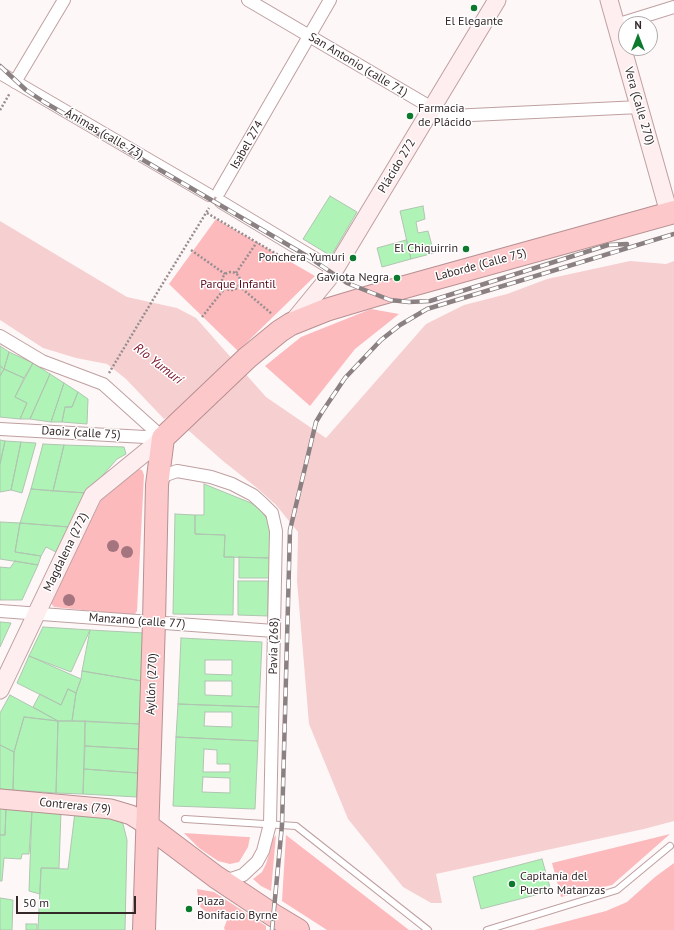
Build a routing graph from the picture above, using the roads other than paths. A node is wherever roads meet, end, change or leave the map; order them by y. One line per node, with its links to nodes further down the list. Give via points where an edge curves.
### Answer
1 (64, 0): 10 (street)
2 (248, 0): 8 (street, San Antonio (calle 71))
3 (330, 0): 8 (street, Isabel 274)
4 (496, 0): 12 (street, Plácido 272)
5 (609, 0): 7 (street, Vera (Calle 270))
6 (674, 7): 7 (street)
7 (616, 25): 11 (street, Vera (Calle 270))
8 (309, 36): 12 (street, San Antonio (calle 71)); 13 (street, Isabel 274)
9 (0, 73): 10 (street, Ánimas (calle 73))
10 (15, 82): 13 (street, Ánimas (calle 73))
11 (640, 107): 12 (street, San Antonio (calle 71), via 451,116); 14 (street, Vera (Calle 270))
12 (432, 108): 15 (street, Plácido 272)
13 (216, 196): 15 (street, Ánimas (calle 73))
14 (672, 213): 16 (highway, Laborde (Calle 75), via 376,294 326,310)
15 (334, 270): 16 (street, Plácido 272)
16 (288, 326): 19 (highway, Laborde (Calle 75), via 247,358)
17 (0, 336): 19 (street, via 42,361 103,384)
18 (0, 429): 19 (street, Daoiz (calle 75))
19 (166, 434): 20 (highway, Ayllón (270)); 22 (street, Magdalena (272), via 93,495)
20 (157, 485): 23 (highway, Ayllón (270)); 24 (street, Pavía (268), via 166,475 177,471 211,476 253,495 272,513 276,532)
21 (0, 610): 22 (street, Manzano (calle 77))
22 (36, 613): 23 (street, Manzano (calle 77)); 25 (street, Magdalena (272))
23 (154, 622): 24 (street, Manzano (calle 77)); 29 (highway, Ayllón (270))
24 (274, 631): 28 (street, Pavía (268))
25 (0, 690)
26 (0, 799): 29 (main road, Contreras (79), via 111,809 131,815)
27 (185, 819): 28 (lane)
28 (270, 824): 31 (street, Pavía (268), via 263,852 250,870 231,878); 34 (lane, via 296,826)
29 (147, 825): 31 (highway); 32 (highway, Ayllón (270))
30 (670, 846): 35 (lane, via 618,890)
31 (216, 877): 33 (highway)
32 (144, 930)
33 (298, 930)
34 (428, 930)
35 (486, 930)

